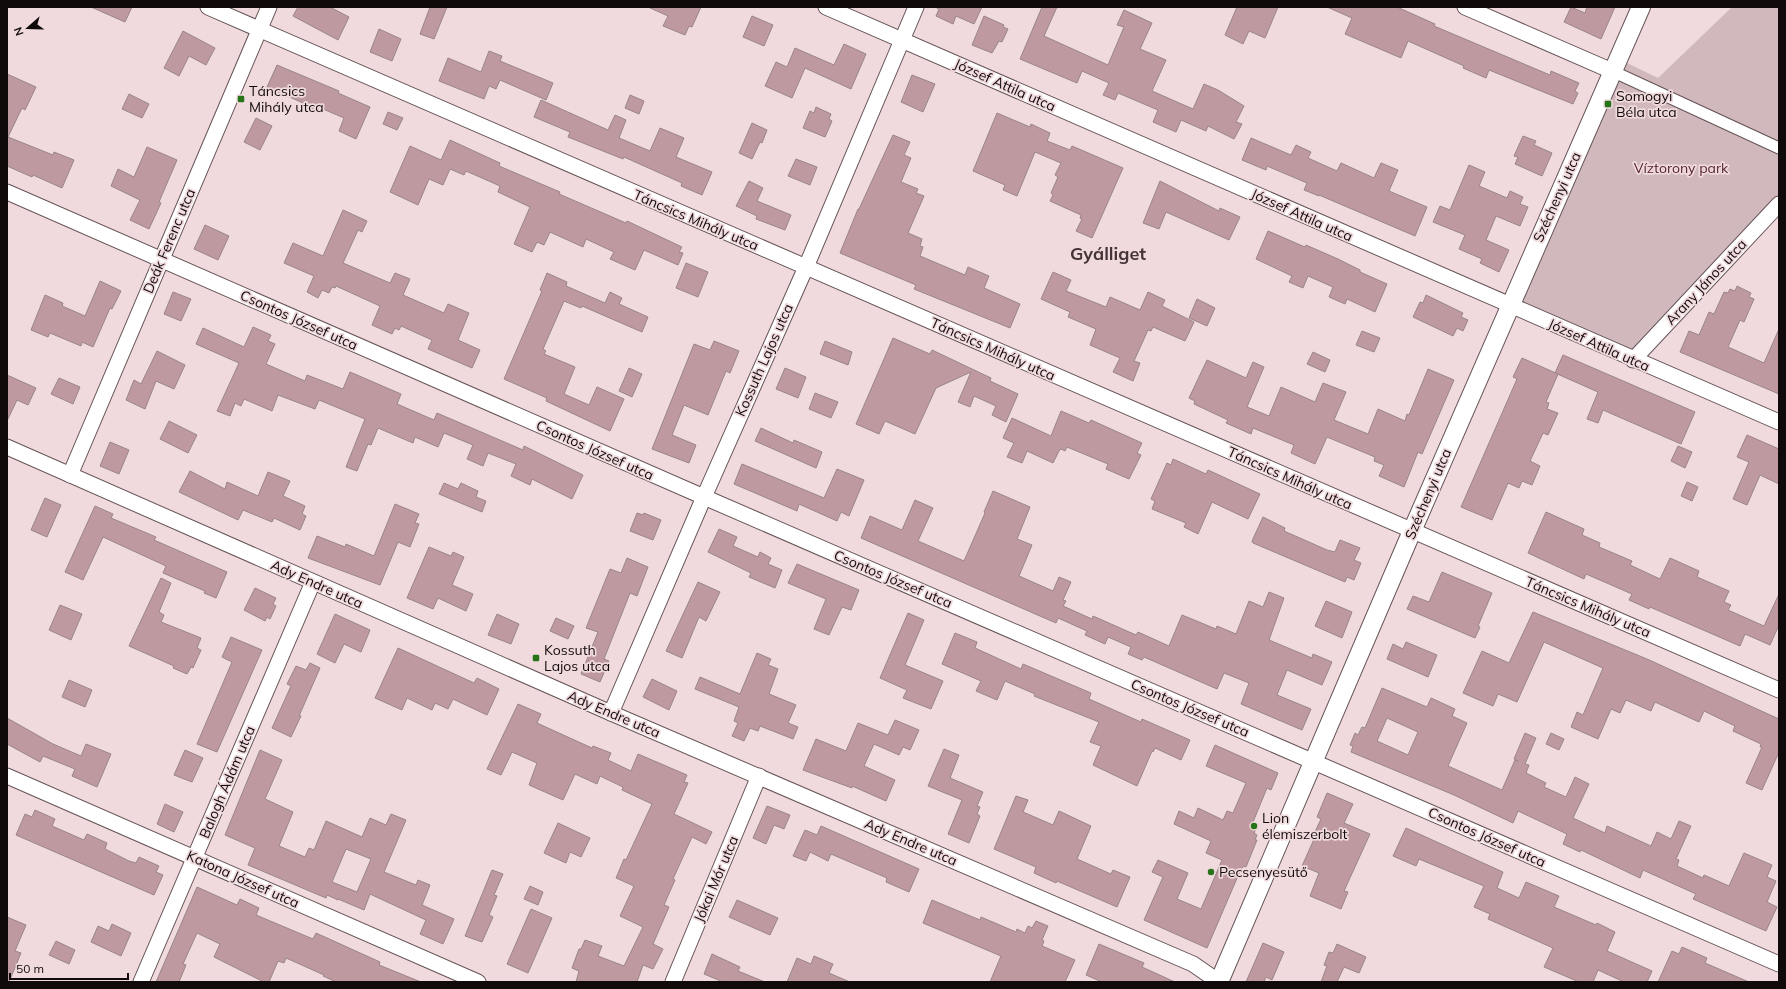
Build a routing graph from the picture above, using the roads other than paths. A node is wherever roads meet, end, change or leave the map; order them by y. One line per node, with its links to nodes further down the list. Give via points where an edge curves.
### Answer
1 (208, 7): 7 (street, Táncsics Mihály utca)
2 (269, 7): 7 (street, Deák Ferenc utca)
3 (826, 7): 8 (street, József Attila utca)
4 (916, 7): 8 (street, Kossuth Lajos utca)
5 (1465, 7): 9 (street)
6 (1641, 7): 9 (street, Széchenyi utca)
7 (259, 30): 13 (street, Deák Ferenc utca); 14 (street, Táncsics Mihály utca)
8 (902, 40): 14 (street, Kossuth Lajos utca); 15 (street, József Attila utca)
9 (1612, 71): 10 (street); 15 (street, Széchenyi utca)
10 (1779, 148)
11 (7, 192): 13 (street, Csontos József utca)
12 (1779, 204): 16 (street, Arany János utca)
13 (161, 259): 19 (street, Deák Ferenc utca); 20 (street, Csontos József utca)
14 (806, 267): 20 (street, Kossuth Lajos utca); 21 (street, Táncsics Mihály utca)
15 (1510, 306): 16 (street, József Attila utca); 21 (street, Széchenyi utca)
16 (1633, 360): 17 (street, József Attila utca)
17 (1779, 422)
18 (7, 447): 19 (street, Ady Endre utca)
19 (70, 474): 22 (street, Ady Endre utca)
20 (704, 497): 24 (street, Kossuth Lajos utca); 25 (street, Csontos József utca)
21 (1412, 531): 23 (street, Táncsics Mihály utca); 25 (street, Széchenyi utca)
22 (313, 582): 24 (street, Ady Endre utca); 28 (street, Balogh Ádám utca)
23 (1779, 690)
24 (611, 713): 27 (street, Ady Endre utca)
25 (1313, 761): 29 (street, Csontos József utca); 33 (street, Széchenyi utca)
26 (7, 776): 28 (street, Katona József utca)
27 (759, 776): 32 (street, Jókai Mór utca); 33 (street, Ady Endre utca, via 1193,964)
28 (195, 857): 30 (street, Balogh Ádám utca); 31 (street, Katona József utca)
29 (1779, 964)
30 (141, 982)
31 (478, 982)
32 (673, 982)
33 (1219, 982)

